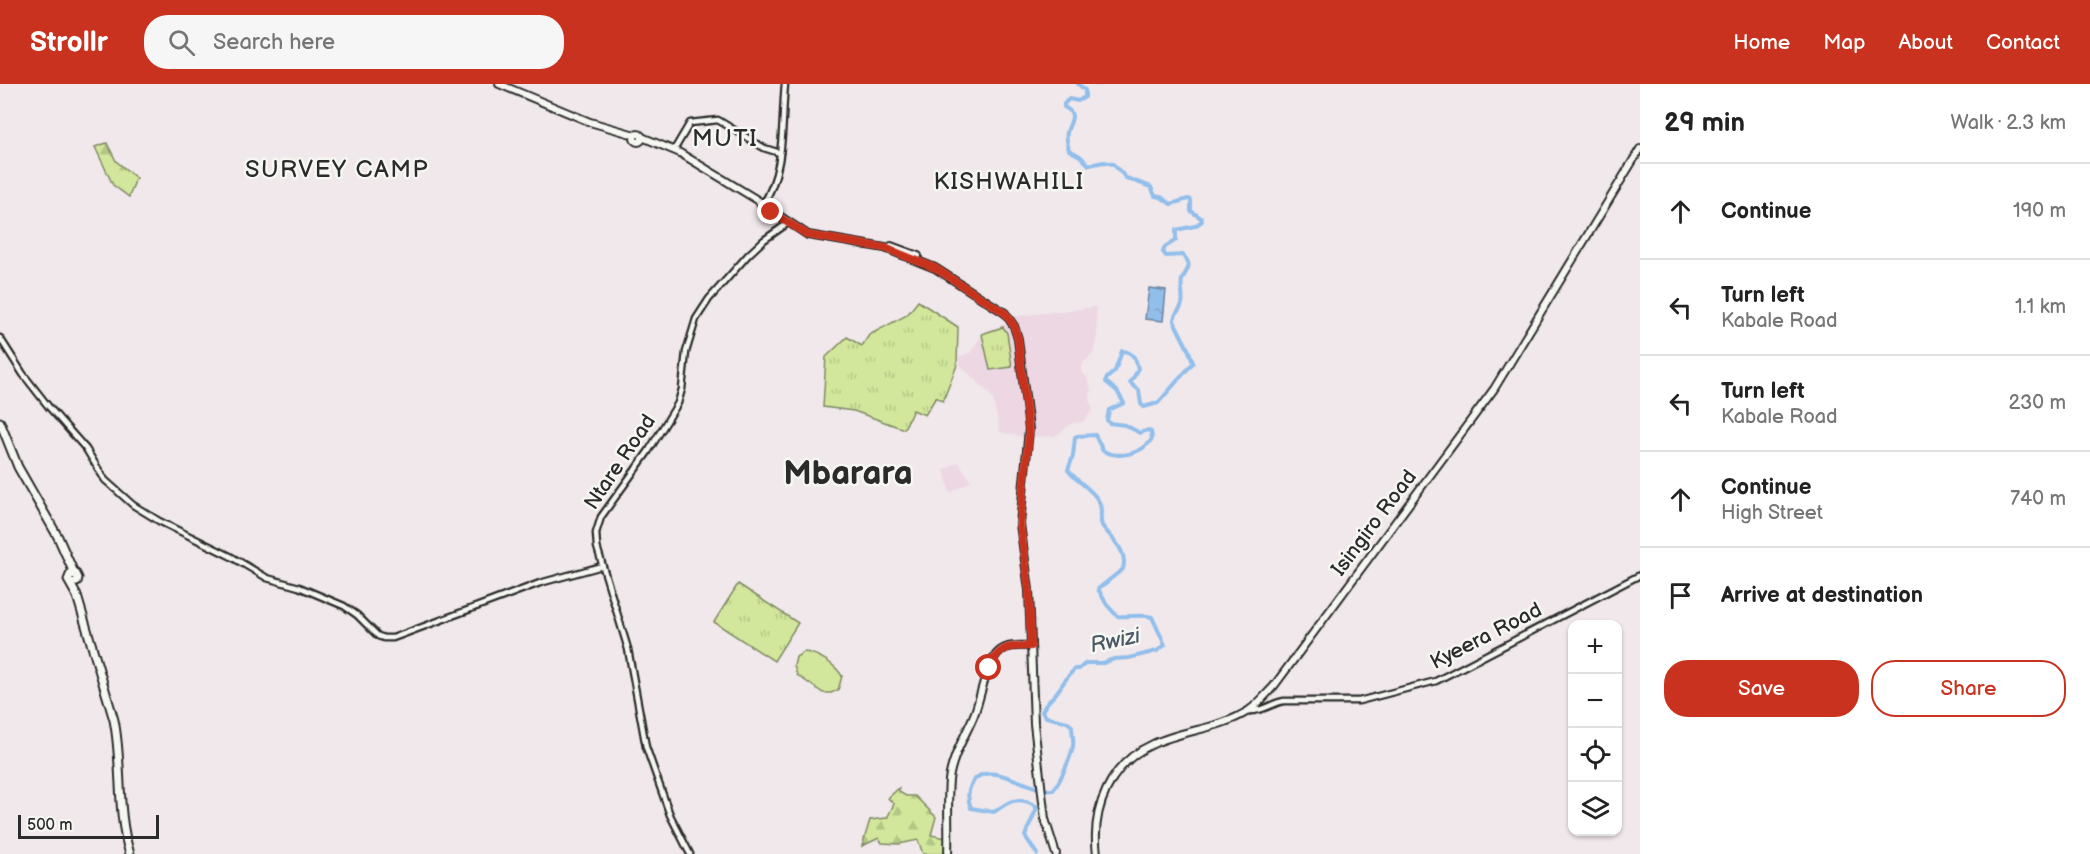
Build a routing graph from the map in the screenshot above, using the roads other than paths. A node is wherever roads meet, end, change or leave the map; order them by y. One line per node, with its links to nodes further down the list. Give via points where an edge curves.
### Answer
1 (498, 84): 4 (main road)
2 (785, 84): 5 (main road)
3 (1640, 149): 16 (main road, Isingiro Road, via 1494,389 1274,686)
4 (674, 150): 5 (main road, via 690,123 716,120); 6 (main road)
5 (780, 153): 6 (main road, via 774,187)
6 (762, 204): 7 (main road); 8 (main road)
7 (788, 223): 8 (main road); 12 (main road, Ntare Road, via 748,255 696,319 678,404 597,527)
8 (799, 229): 15 (main road, via 819,238 885,248 935,268 1005,313 1014,326 1029,435 1020,524 1029,590)
9 (0, 338): 12 (main road, via 42,398 86,449 105,480 133,505 267,578 344,606 381,637 393,638 540,583)
10 (0, 422): 14 (highway, via 18,467 58,537)
11 (0, 431): 14 (highway, via 26,491)
12 (602, 566): 18 (main road, Ntare Road, via 627,644 646,747 670,815)
13 (1640, 575): 16 (main road, Kyeera Road, via 1428,684 1359,701 1284,701 1260,711)
14 (73, 578): 17 (highway, via 114,720 122,816)
15 (1029, 646): 19 (main road, via 1009,646 998,651 988,666 974,716 951,769); 20 (main road, via 1042,797)
16 (1249, 711): 21 (main road, Isingiro Road, via 1152,744 1127,760 1111,779 1101,802 1095,834)
17 (132, 854)
18 (690, 854)
19 (948, 854)
20 (1056, 854)
21 (1097, 854)

